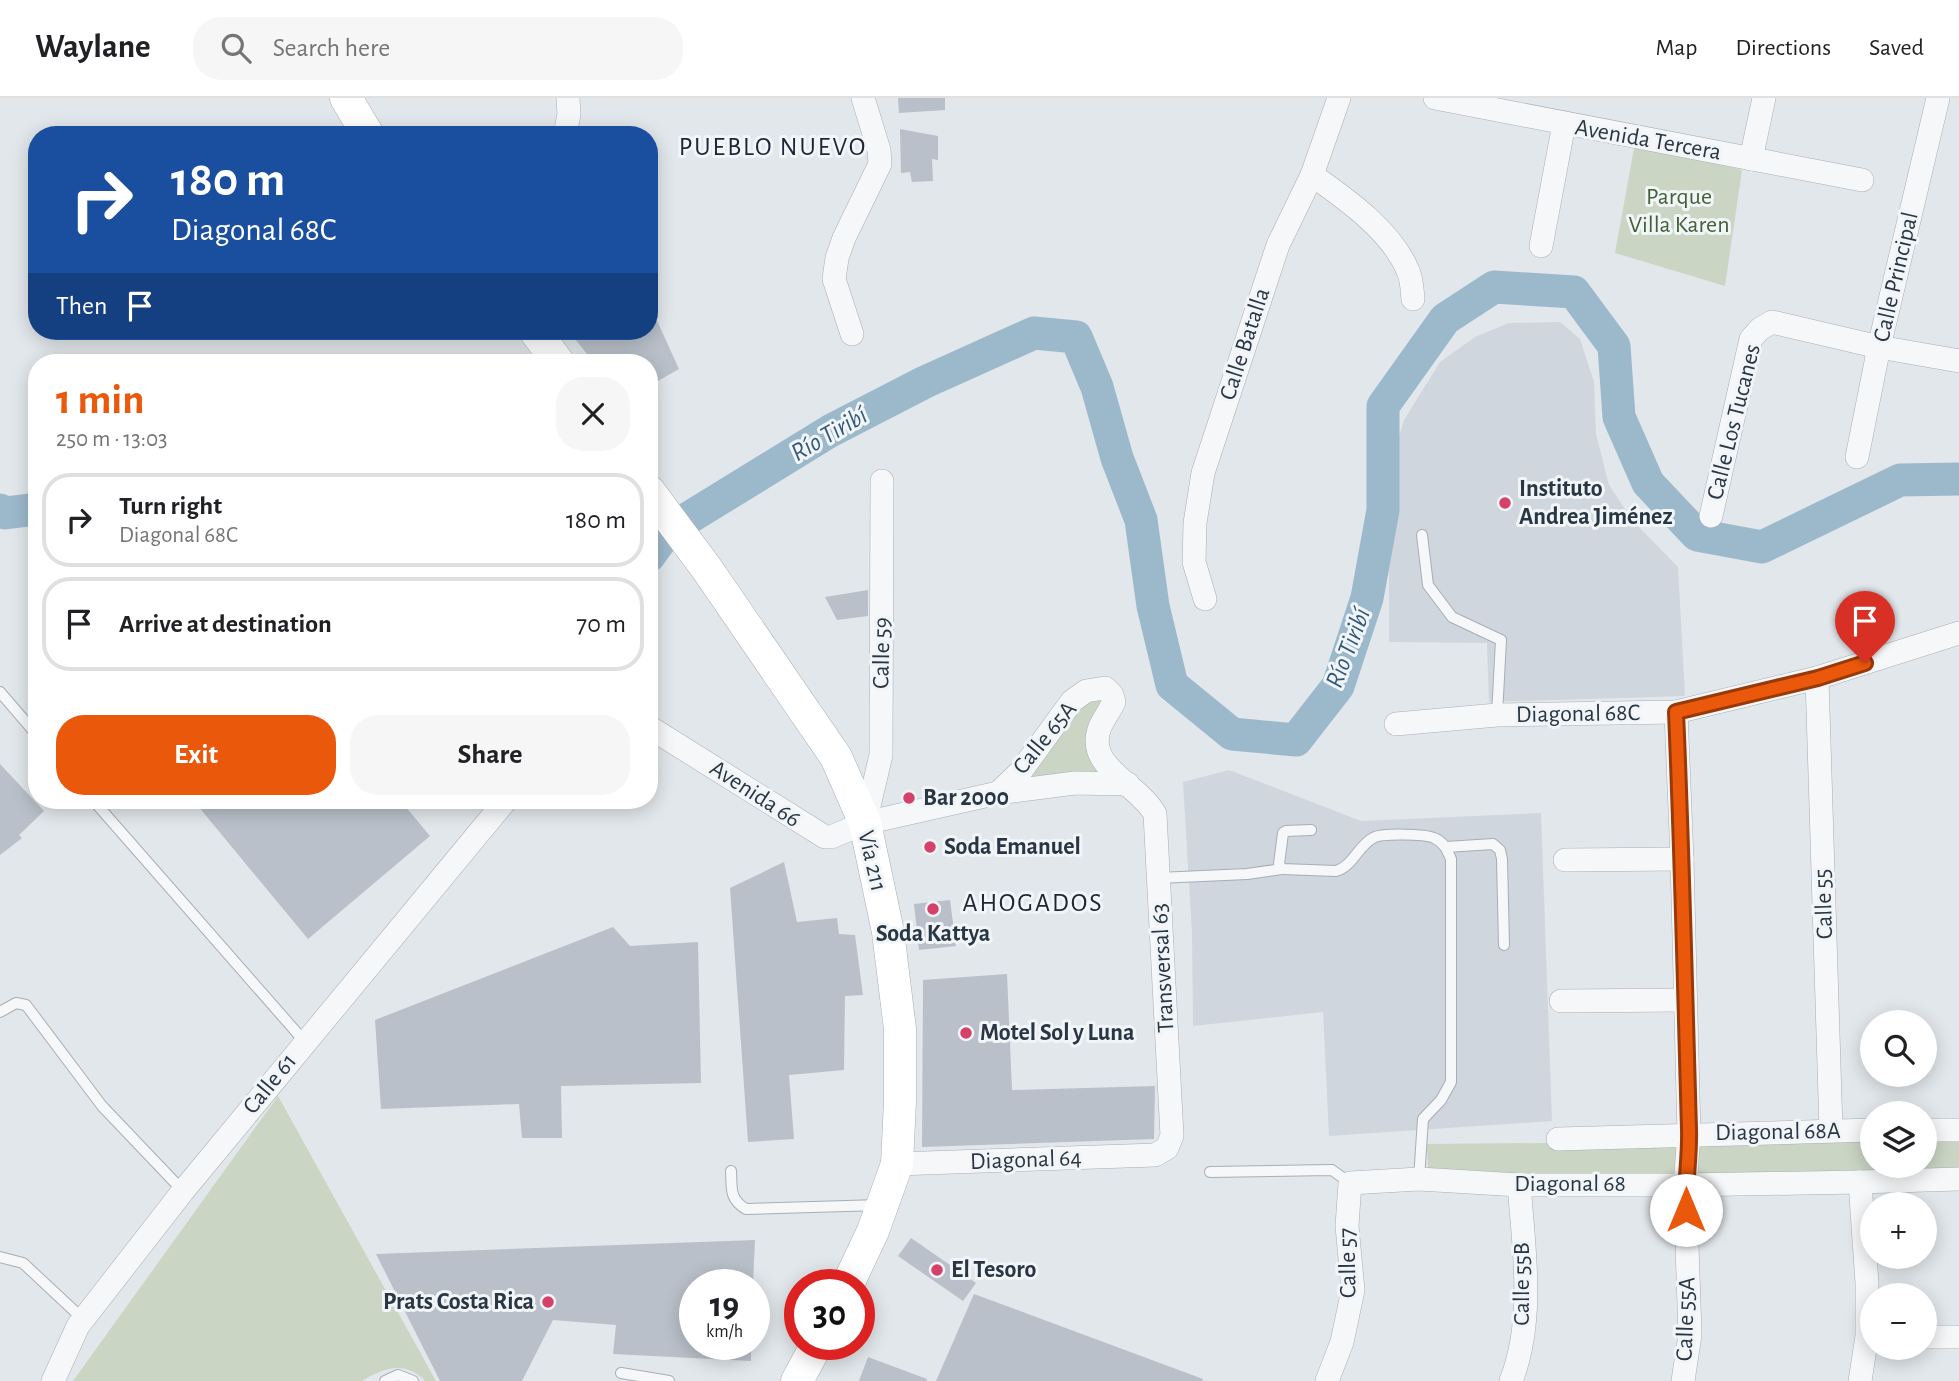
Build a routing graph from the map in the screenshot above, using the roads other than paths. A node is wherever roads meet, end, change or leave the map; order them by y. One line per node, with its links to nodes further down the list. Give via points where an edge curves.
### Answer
1 (346, 98): 9 (main road)
2 (568, 98): 10 (street)
3 (863, 98): 16 (street, via 880,164 844,238 834,279)
4 (1339, 98): 12 (street, Calle Batalla)
5 (1435, 98): 8 (street, Avenida Tercera)
6 (1764, 98): 11 (street)
7 (1938, 98): 17 (street, Calle Principal)
8 (1564, 124): 11 (street, Avenida Tercera); 14 (street)
9 (363, 126)
10 (567, 126)
11 (1751, 159): 13 (street, Avenida Tercera)
12 (1312, 175): 15 (street, via 1351,202 1390,242 1409,272); 24 (street, Calle Batalla, via 1278,245 1203,473 1195,562)
13 (1862, 180)
14 (1541, 246)
15 (1413, 299)
16 (852, 334)
17 (1879, 347): 18 (street); 19 (street, Calle Principal); 22 (street, Calle Los Tucanes, via 1772,322 1760,329 1751,339)
18 (1959, 361)
19 (1857, 457)
20 (882, 481): 37 (street, Calle 59, via 881,755)
21 (658, 502): 37 (main road, Vía 211, via 836,757)
22 (1711, 516)
23 (1422, 535): 29 (lane, via 1428,585 1452,617 1501,640)
24 (1205, 599)
25 (1959, 633): 26 (street, Diagonal 68C)
26 (1818, 678): 28 (street, Diagonal 68C); 49 (street, Calle 55)
27 (0, 692): 31 (lane)
28 (1676, 712): 29 (street, Diagonal 68C); 40 (street, Calle 55A)
29 (1497, 715): 30 (street, Diagonal 68C)
30 (1396, 724)
31 (28, 725)
32 (658, 733): 37 (street, Avenida 66, via 822,837)
33 (1128, 784): 34 (street, via 1075,783); 34 (street, Calle 65A, via 1097,750 1099,728 1114,702 1105,688 1086,691 1072,701 1021,771); 43 (street, Transversal 63, via 1156,814)
34 (998, 793): 37 (street)
35 (101, 809): 48 (lane)
36 (499, 809): 48 (street, Calle 61)
37 (865, 823): 56 (main road, Vía 211, via 888,932 900,1029)
38 (1311, 830): 42 (lane, via 1283,833)
39 (1446, 847): 42 (lane, via 1433,837 1382,835 1371,838 1343,869); 44 (lane, via 1493,844 1500,850); 60 (lane, via 1452,876 1451,1082 1423,1119)
40 (1682, 859): 41 (street); 45 (street, Calle 55A)
41 (1564, 860)
42 (1282, 869): 43 (lane)
43 (1158, 878): 55 (street, Transversal 63, via 1172,1136 1167,1148)
44 (1504, 945)
45 (1685, 1000): 46 (street); 53 (street, Calle 55A)
46 (1561, 1002)
47 (0, 1012): 65 (lane, via 16,1003 26,1005 102,1106)
48 (305, 1042): 65 (street, Calle 61)
49 (1831, 1130): 50 (street, Diagonal 68A); 53 (street, Diagonal 68A)
50 (1860, 1130)
51 (1937, 1130): 52 (street)
52 (1959, 1130)
53 (1689, 1134): 54 (street, Diagonal 68A); 64 (street, Calle 55A)
54 (1558, 1139)
55 (1155, 1155): 56 (street, Diagonal 64)
56 (897, 1164): 66 (main road, Vía 211)
57 (730, 1171): 66 (lane, via 732,1195 746,1209)
58 (1210, 1172): 62 (lane, via 1332,1170)
59 (1959, 1178): 61 (street, Diagonal 68)
60 (1419, 1179): 62 (street, Diagonal 68); 63 (street, Diagonal 68)
61 (1860, 1182): 64 (street, Diagonal 68); 69 (street)
62 (1350, 1183): 81 (street, Calle 57, via 1347,1226 1353,1290 1342,1342)
63 (1519, 1185): 64 (street, Diagonal 68); 82 (street, Calle 55B, via 1527,1289)
64 (1685, 1185): 83 (street, Calle 55A, via 1690,1335)
65 (183, 1191): 70 (street, Calle 61)
66 (882, 1205): 68 (main road, Vía 211)
67 (0, 1257): 70 (lane, via 23,1263)
68 (854, 1269)
69 (1867, 1283)
70 (83, 1320): 76 (street, Calle 61)
71 (1937, 1337): 72 (street)
72 (1959, 1337)
73 (808, 1360): 80 (main road)
74 (1865, 1360): 84 (street)
75 (621, 1373): 79 (lane)
76 (53, 1381)
77 (385, 1381): 78 (lane, via 398,1375)
78 (413, 1381)
79 (668, 1381)
80 (797, 1381)
81 (1327, 1381)
82 (1511, 1381)
83 (1683, 1381)
84 (1860, 1381)

